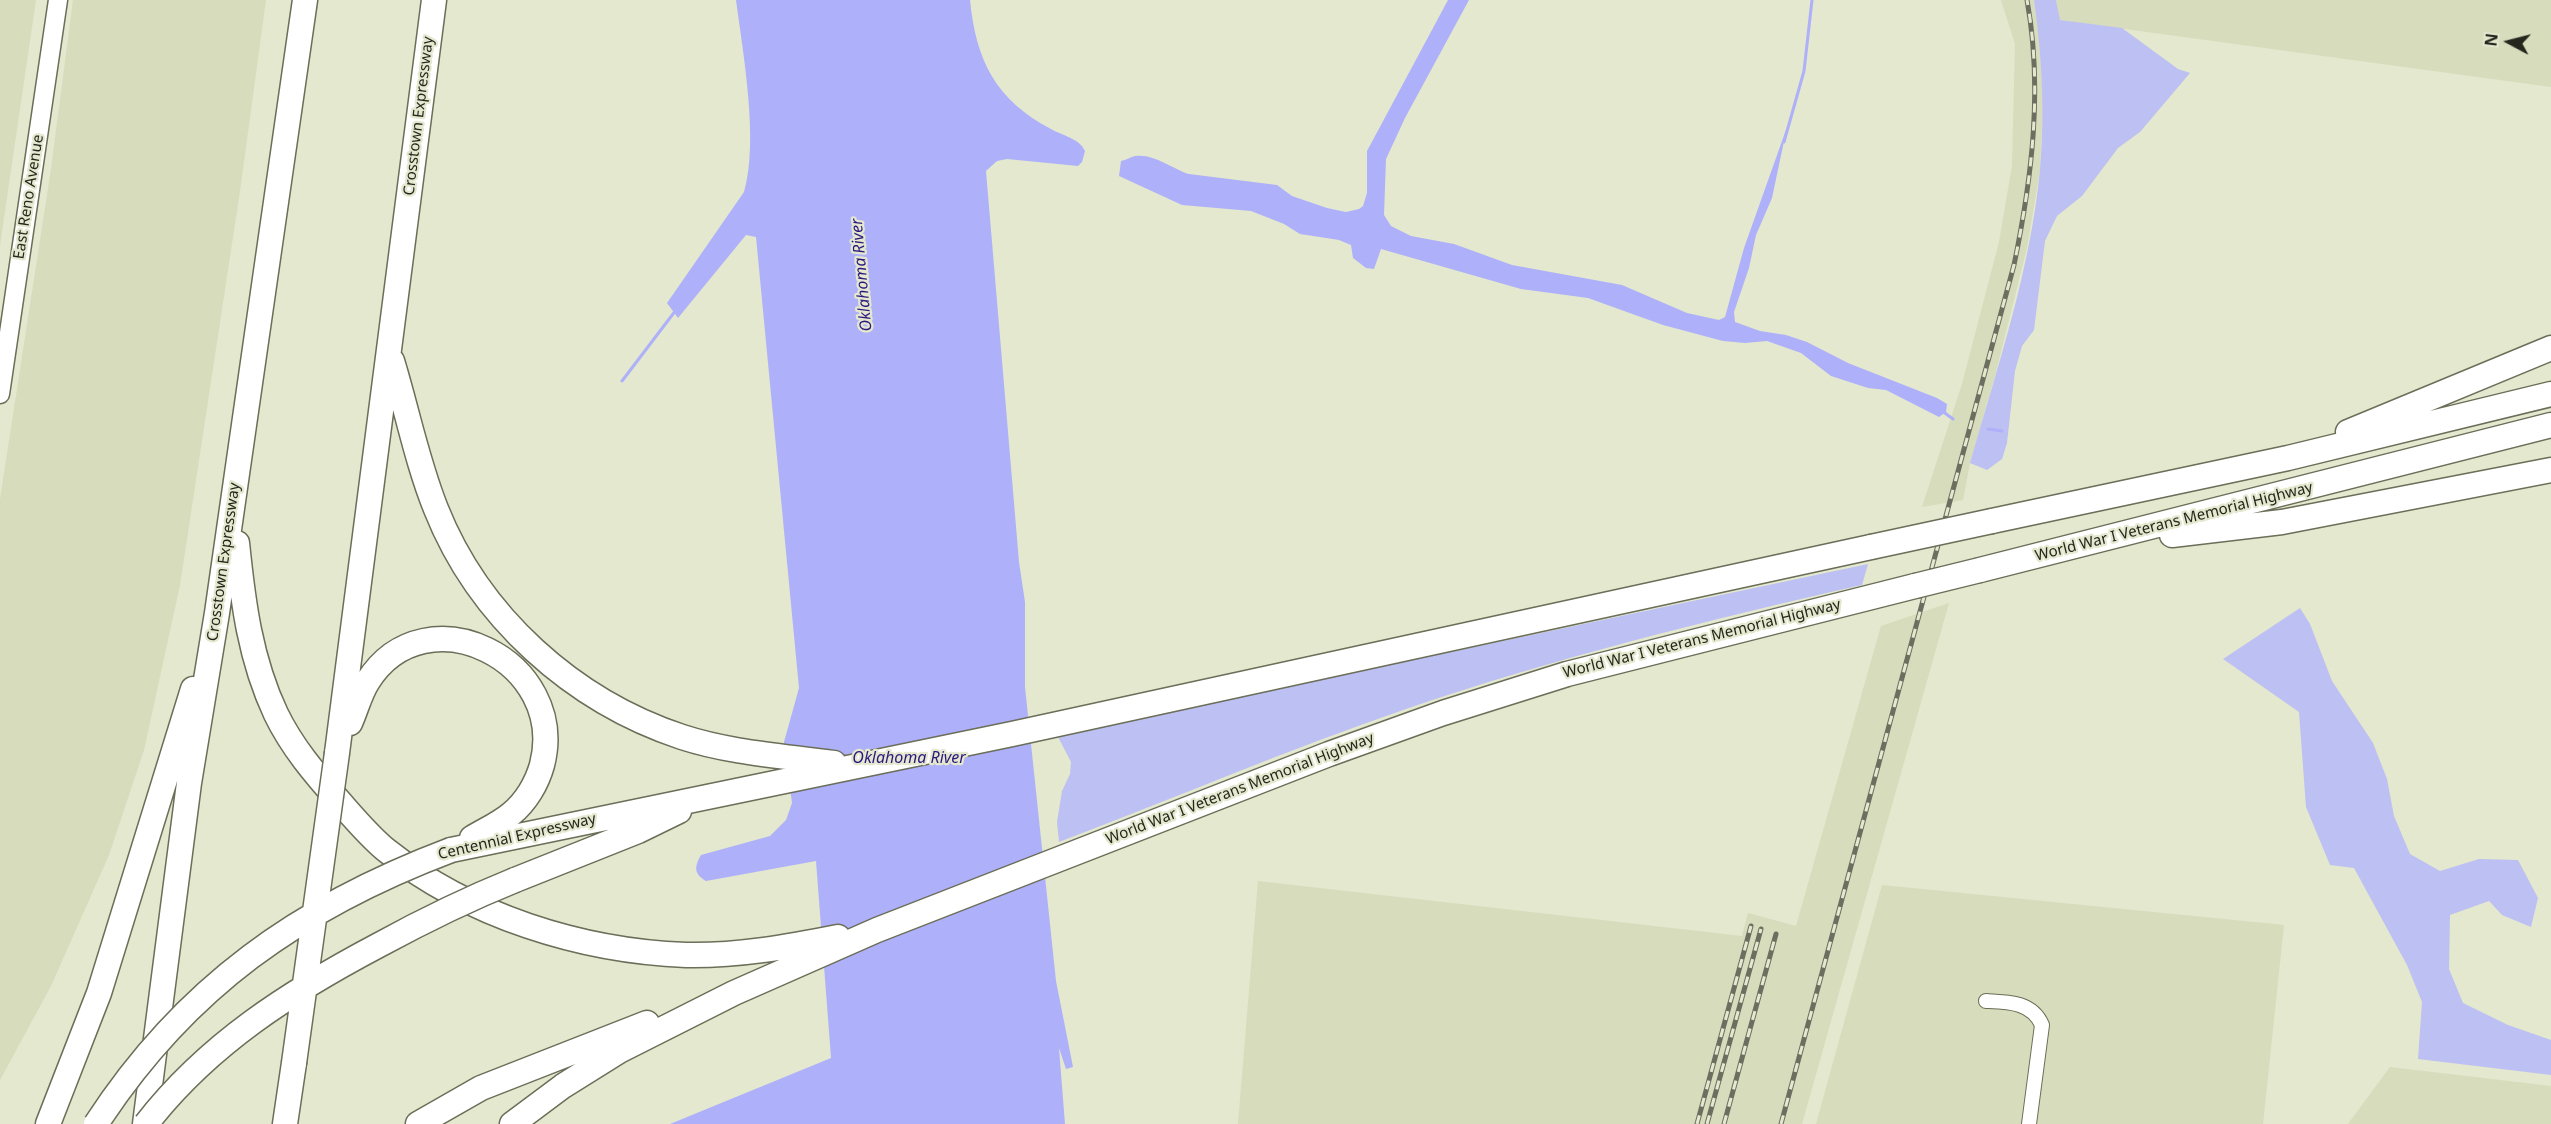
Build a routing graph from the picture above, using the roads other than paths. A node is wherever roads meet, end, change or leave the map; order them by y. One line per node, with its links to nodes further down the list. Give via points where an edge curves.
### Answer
1 (58, 0): 4 (main road, East Reno Avenue)
2 (305, 0): 12 (highway, Crosstown Expressway)
3 (434, 0): 6 (highway, Crosstown Expressway)
4 (6, 307): 7 (main road, East Reno Avenue)
5 (2551, 348): 10 (highway)
6 (389, 352): 15 (highway, Crosstown Expressway); 16 (highway, via 436,509 466,567 506,622 559,672 628,714 684,737 748,751)
7 (0, 394)
8 (2551, 394): 10 (highway)
9 (2551, 425): 13 (highway, World War I Veterans Memorial Highway)
10 (2288, 458): 16 (highway, bridge)
11 (2551, 470): 13 (highway, via 2282,522)
12 (232, 502): 14 (highway, Crosstown Expressway); 19 (highway, via 248,633 276,714 309,767 387,851 466,900 558,935 637,951 686,955 774,950)
13 (2071, 547): 19 (highway, World War I Veterans Memorial Highway, bridge, via 1688,641 1500,694 1368,739)
14 (217, 613): 22 (highway, via 99,993); 24 (highway, Crosstown Expressway, via 188,794)
15 (337, 753): 18 (highway, via 368,681 404,650 450,640 479,646 502,657 534,693 544,720 543,759 533,786 512,814); 25 (highway, Crosstown Expressway, bridge)
16 (855, 766): 17 (highway, Centennial Expressway)
17 (708, 796): 18 (highway, Centennial Expressway); 24 (highway, bridge, via 638,831 515,880 407,930 285,998 211,1053)
18 (450, 850): 23 (highway, Centennial Expressway, bridge, via 348,893 256,951 218,982 159,1041)
19 (877, 930): 20 (highway)
20 (734, 993): 26 (highway, via 605,1037 481,1088); 27 (highway, via 619,1051 562,1086)
21 (1986, 1001): 28 (street, via 2022,1005 2037,1013 2042,1025)
22 (48, 1124)
23 (96, 1124)
24 (145, 1124)
25 (285, 1124)
26 (418, 1124)
27 (512, 1124)
28 (2029, 1124)

